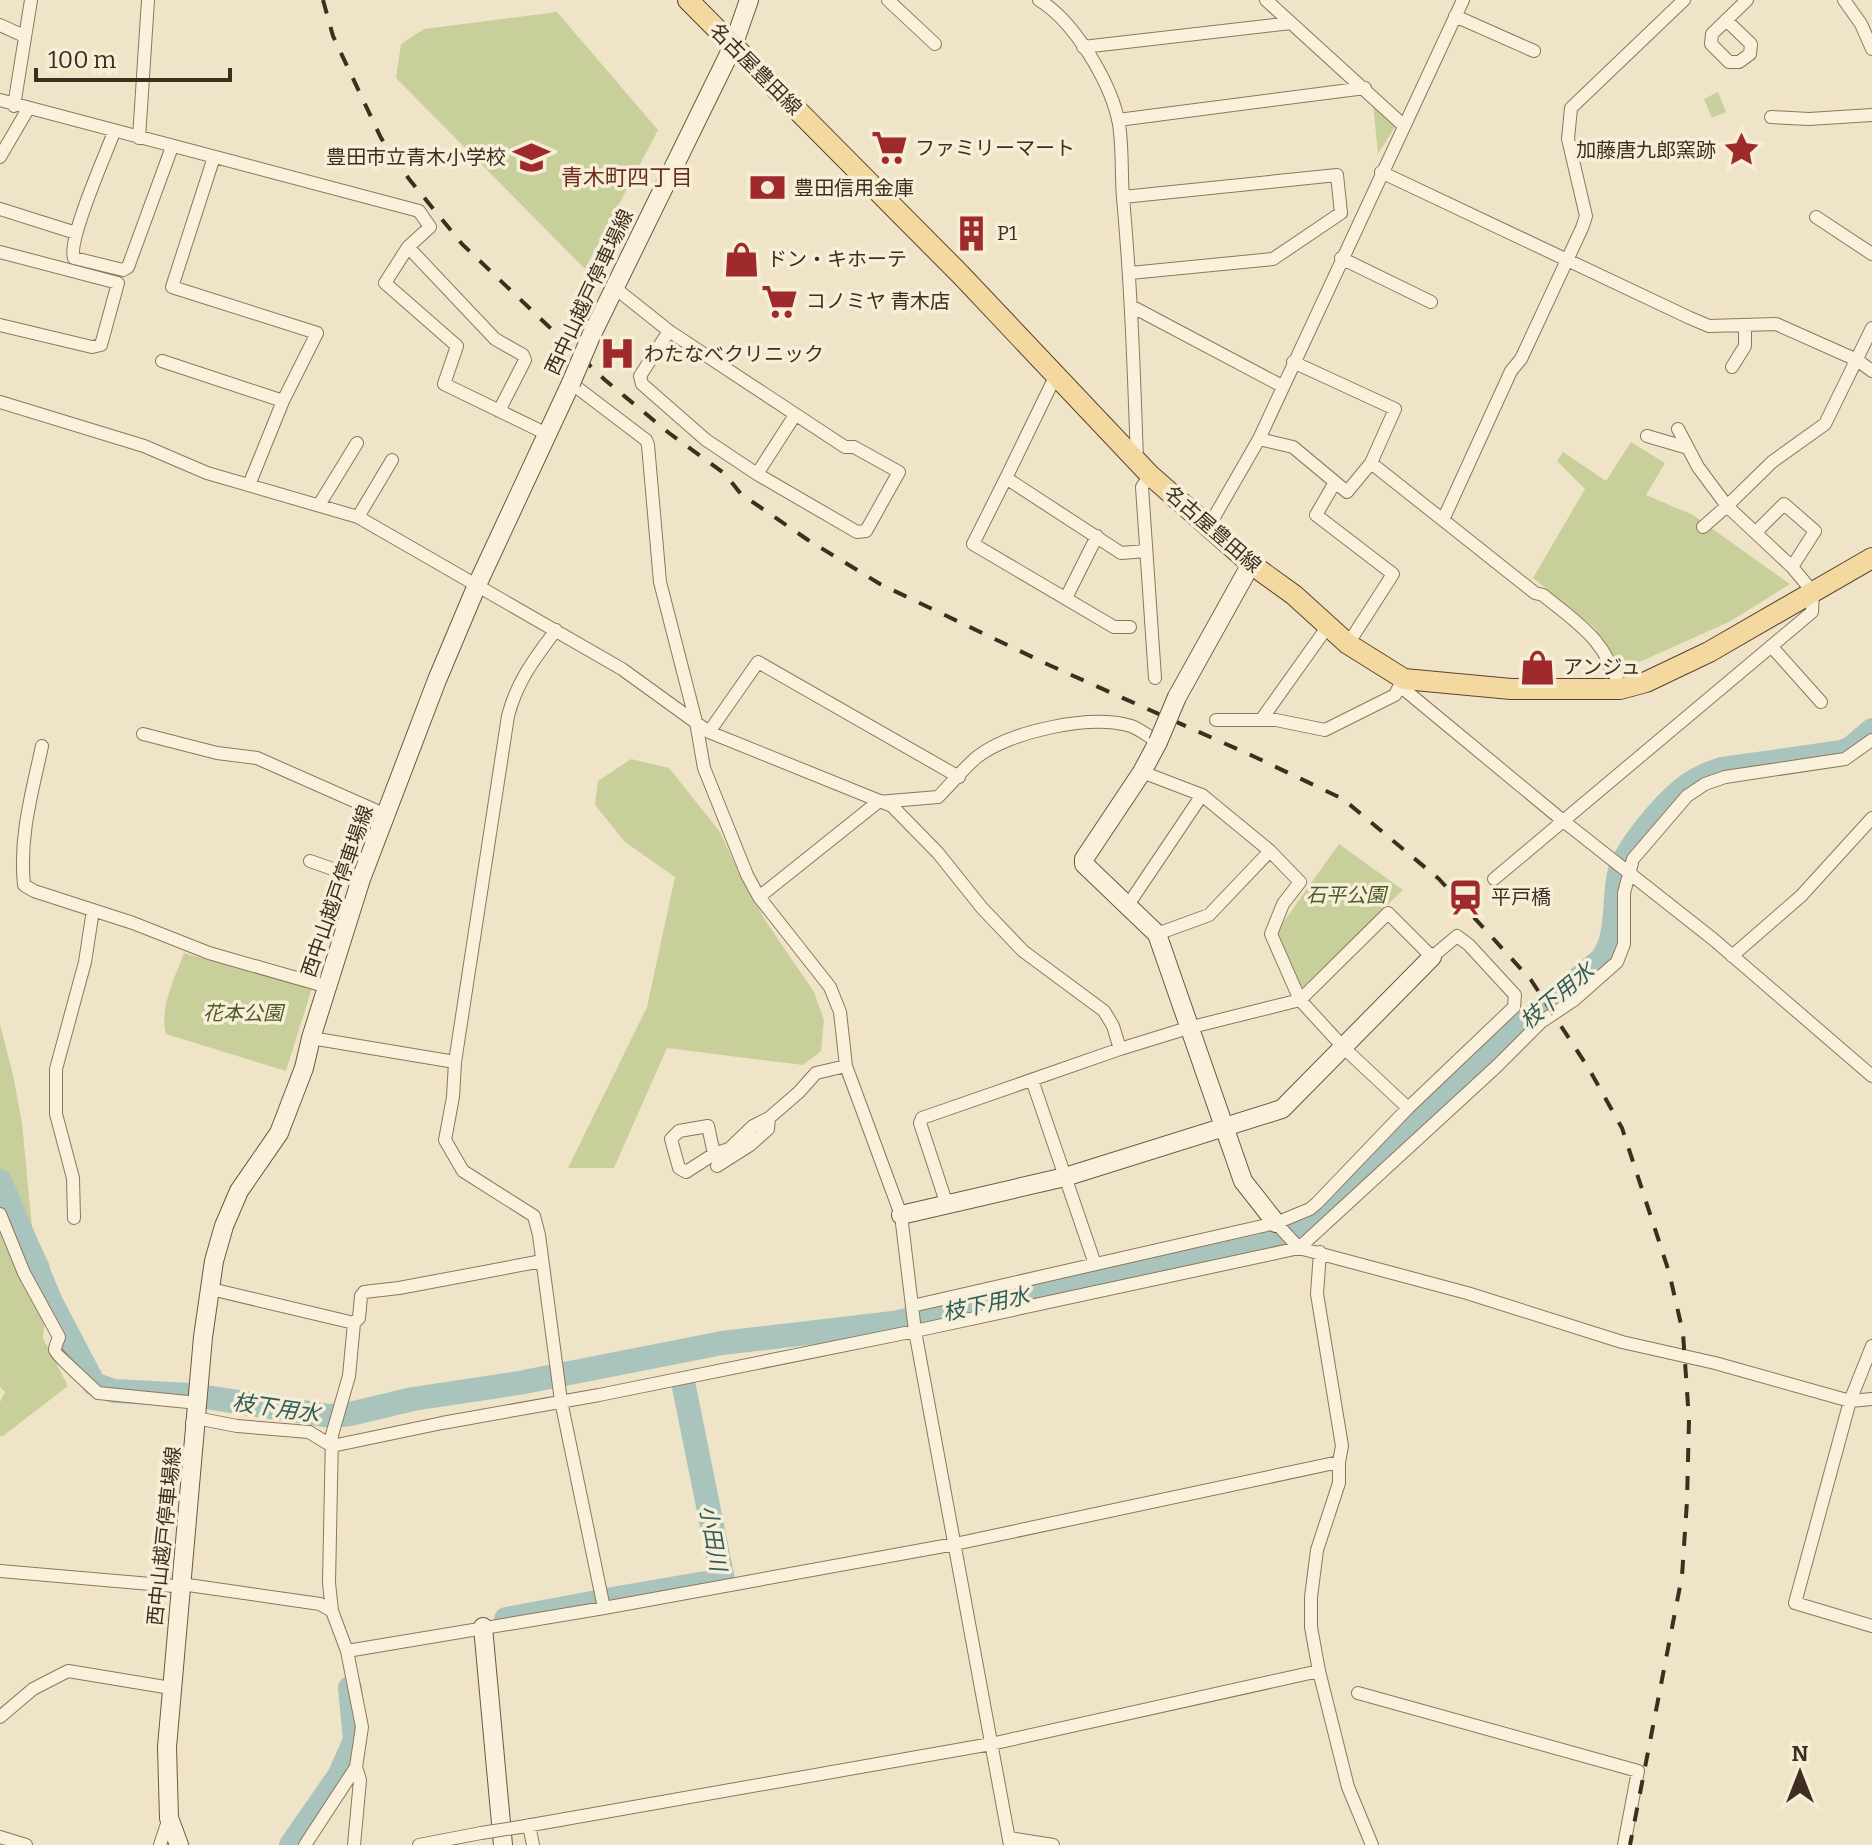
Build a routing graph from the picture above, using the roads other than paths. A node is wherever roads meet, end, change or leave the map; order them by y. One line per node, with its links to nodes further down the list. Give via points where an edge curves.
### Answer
1 (31, 0): 18 (street)
2 (148, 0): 33 (street)
3 (688, 0): 20 (main road, 名古屋豊田線)
4 (749, 0): 20 (main road, 西中山越戸停車場線)
5 (888, 0): 19 (street)
6 (1039, 0): 14 (street)
7 (1066, 0): 14 (street)
8 (1266, 0): 16 (street)
9 (1463, 0): 13 (street)
10 (1684, 0): 48 (street, via 1571,108 1568,139 1586,216)
11 (1747, 0): 15 (street)
12 (1844, 0): 22 (street)
13 (1455, 16): 23 (street); 31 (street)
14 (1061, 17): 21 (street)
15 (1726, 20)
16 (1291, 23): 21 (street); 24 (street)
17 (0, 25): 18 (street)
18 (24, 36): 26 (street)
19 (935, 44)
20 (733, 46): 50 (main road, 西中山越戸停車場線); 62 (main road, 名古屋豊田線)
21 (1083, 47): 30 (street)
22 (1872, 49)
23 (1534, 51)
24 (1365, 88): 30 (street); 31 (street)
25 (0, 100): 26 (street)
26 (14, 106): 27 (street)
27 (28, 109): 32 (street); 35 (street)
28 (1872, 115): 29 (street)
29 (1771, 117)
30 (1118, 120): 38 (street)
31 (1403, 125): 37 (street)
32 (114, 132): 33 (street); 43 (street)
33 (139, 138): 34 (street)
34 (172, 147): 36 (street); 43 (street, via 128,267 74,258)
35 (0, 157)
36 (214, 157): 44 (street, via 419,211 430,227); 65 (street, via 172,287 317,333)
37 (1381, 172): 42 (street); 48 (street)
38 (1123, 197): 40 (street, via 1337,175); 49 (street)
39 (0, 209): 43 (street)
40 (1341, 213): 42 (street); 49 (street, via 1273,259)
41 (1816, 217): 46 (street)
42 (1357, 224): 47 (street)
43 (76, 233)
44 (408, 247): 67 (street, via 495,339 523,355); 67 (street, via 385,283 457,346 444,384)
45 (0, 252): 53 (street, via 118,283 101,345)
46 (1872, 254)
47 (1341, 258): 51 (street); 59 (street)
48 (1567, 261): 54 (street, via 1709,326); 85 (street)
49 (1130, 273): 52 (street)
50 (615, 288): 56 (street); 63 (main road, 西中山越戸停車場線, bridge)
51 (1431, 302)
52 (1131, 306): 64 (street); 77 (street)
53 (0, 325)
54 (1745, 326): 57 (street, via 1776,324); 60 (street, via 1745,346)
55 (1872, 328): 57 (street)
56 (669, 331): 68 (street); 78 (street, via 640,376 642,384 706,440)
57 (1857, 360): 61 (street); 83 (street, via 1825,424 1772,462)
58 (162, 361): 65 (street)
59 (1293, 362): 64 (street); 76 (street, via 1395,409)
60 (1732, 367)
61 (1872, 371)
62 (1055, 377): 77 (main road, 名古屋豊田線); 79 (street)
63 (571, 383): 70 (main road, 西中山越戸停車場線); 108 (street, via 648,445 660,582)
64 (1282, 386): 72 (street)
65 (283, 401): 81 (street)
66 (0, 402): 81 (street)
67 (499, 411): 70 (street)
68 (795, 415): 78 (street); 78 (street, via 845,447 899,472 866,531 857,532)
69 (1678, 429): 74 (street)
70 (547, 434): 94 (main road, 西中山越戸停車場線)
71 (1647, 436): 74 (street)
72 (1259, 439): 80 (street, via 1293,447); 86 (street)
73 (357, 443): 82 (street)
74 (1688, 448): 83 (street)
75 (392, 460): 84 (street)
76 (1371, 463): 80 (street, via 1347,492); 85 (street)
77 (1144, 467): 86 (main road, 名古屋豊田線); 90 (street)
78 (757, 474)
79 (1006, 478): 89 (street); 96 (street, via 973,544)
80 (1334, 484): 100 (street, via 1316,515 1393,574)
81 (249, 485): 82 (street)
82 (319, 505): 84 (street)
83 (1727, 506): 87 (street); 88 (street)
84 (358, 517): 94 (street)
85 (1443, 520): 104 (street, via 1594,636)
86 (1209, 526): 92 (main road, 名古屋豊田線)
87 (1703, 527)
88 (1756, 532): 93 (street); 93 (street, via 1784,504 1815,531)
89 (1097, 536): 90 (street, via 1121,553); 96 (street)
90 (1146, 551): 102 (street)
91 (1872, 558): 95 (main road, 名古屋豊田線)
92 (1251, 564): 97 (main road, 名古屋豊田線); 112 (main road, bridge)
93 (1792, 567): 95 (street)
94 (477, 585): 99 (street); 118 (main road, 西中山越戸停車場線)
95 (1813, 592): 101 (street, via 1812,612); 104 (main road, 名古屋豊田線, via 1678,668)
96 (1066, 598): 98 (street, via 1114,627)
97 (1328, 626): 100 (main road, 名古屋豊田線); 107 (street)
98 (1130, 627)
99 (556, 630): 108 (street); 138 (street, via 513,694)
100 (1348, 644): 103 (main road, 名古屋豊田線)
101 (1771, 646): 105 (street); 120 (street)
102 (1155, 678)
103 (1402, 682): 104 (main road, 名古屋豊田線); 107 (street, via 1395,695 1325,730); 120 (street)
104 (1620, 689)
105 (1821, 702)
106 (1216, 720): 107 (street)
107 (1261, 720)
108 (696, 722): 109 (street); 126 (street, via 704,768)
109 (709, 732): 115 (street, via 758,662); 117 (street)
110 (143, 734): 118 (street, via 257,758)
111 (1872, 740): 123 (street, via 1845,759 1705,784 1674,809)
112 (1158, 742): 114 (main road); 115 (street, via 1134,727 1075,722 994,747)
113 (42, 746): 128 (street, via 23,832 24,885)
114 (1142, 772): 116 (street); 127 (main road, via 1084,859)
115 (959, 777): 117 (street, via 938,797)
116 (1202, 795): 121 (street); 127 (street)
117 (878, 802): 126 (street); 137 (street, via 892,806 938,853 1023,951 1104,1011)
118 (386, 815): 124 (main road, 西中山越戸停車場線)
119 (1872, 818): 130 (street, via 1801,896)
120 (1562, 820): 123 (street); 125 (street)
121 (1270, 851): 129 (street, via 1214,911); 133 (street, via 1300,882 1283,904 1271,934)
122 (310, 861): 124 (street)
123 (1627, 871): 130 (street); 151 (street, via 1624,944 1617,962 1541,1022)
124 (361, 879): 132 (main road, 西中山越戸停車場線)
125 (1494, 879)
126 (759, 897): 139 (street, via 836,998)
127 (1128, 905): 129 (main road)
128 (93, 910): 132 (street, via 209,953); 149 (street, via 56,1069 56,1114 73,1178)
129 (1157, 934): 134 (main road)
130 (1732, 956): 140 (street)
131 (1432, 957): 133 (street, via 1388,913); 136 (main road); 142 (street, via 1457,936 1515,995 1515,1003)
132 (328, 987): 135 (main road, 西中山越戸停車場線)
133 (1300, 1000): 134 (street); 136 (street)
134 (1188, 1028): 137 (street); 143 (main road)
135 (311, 1038): 138 (street); 155 (main road, 西中山越戸停車場線, via 279,1133 239,1191 224,1226)
136 (1344, 1048): 142 (street); 143 (main road, via 1282,1109)
137 (1120, 1049): 141 (street)
138 (455, 1062): 153 (street, via 445,1140 463,1171 534,1216)
139 (846, 1066): 144 (street, via 816,1073); 148 (street)
140 (1872, 1076)
141 (1032, 1080): 145 (street); 146 (street, via 920,1121)
142 (1408, 1108): 150 (street, via 1310,1209)
143 (1224, 1129): 145 (main road); 150 (main road, via 1243,1181)
144 (716, 1160)
145 (1065, 1177): 146 (main road); 154 (street)
146 (947, 1205): 148 (main road)
147 (0, 1214): 163 (street, via 59,1337 58,1358 98,1393)
148 (901, 1215): 156 (street)
149 (74, 1218)
150 (1276, 1223): 151 (street); 154 (street)
151 (1296, 1246): 152 (street); 158 (street)
152 (1320, 1252): 162 (street, via 1622,1342); 165 (street, via 1317,1294 1342,1446)
153 (542, 1261): 157 (street, via 364,1292); 161 (street)
154 (1095, 1264): 156 (street)
155 (211, 1289): 157 (street); 163 (main road, 西中山越戸停車場線)
156 (912, 1306): 158 (street)
157 (354, 1323): 164 (street, via 349,1376)
158 (915, 1327): 161 (street); 166 (street)
159 (1872, 1346): 162 (street)
160 (1872, 1399): 162 (street)
161 (561, 1401): 164 (street); 169 (street)
162 (1850, 1401): 171 (street, via 1795,1603)
163 (195, 1410): 164 (street, via 237,1426 309,1432); 168 (main road, 西中山越戸停車場線)
164 (332, 1446): 170 (street)
165 (1339, 1462): 166 (street); 174 (street, via 1339,1483 1317,1550 1311,1597)
166 (955, 1544): 169 (street); 178 (street)
167 (0, 1571): 168 (street)
168 (181, 1584): 170 (street, via 320,1604); 175 (main road, 西中山越戸停車場線)
169 (604, 1608): 172 (street)
170 (332, 1611): 173 (street)
171 (1872, 1626)
172 (483, 1627): 173 (street); 191 (main road)
173 (347, 1651): 179 (street, via 362,1727)
174 (1319, 1671): 178 (street); 194 (street, via 1348,1787)
175 (171, 1688): 177 (street, via 68,1671 33,1689); 180 (main road, 西中山越戸停車場線)
176 (1358, 1693): 195 (street, via 1638,1771)
177 (0, 1717)
178 (991, 1744): 181 (street); 183 (street)
179 (356, 1767): 188 (street); 189 (street, via 360,1780)
180 (169, 1818): 186 (street); 187 (main road, 西中山越戸停車場線)
181 (524, 1826): 184 (street, bridge); 192 (street)
182 (0, 1837): 185 (street)
183 (1010, 1841): 193 (street)
184 (450, 1842): 190 (street)
185 (26, 1845)
186 (160, 1845)
187 (179, 1845)
188 (305, 1845)
189 (354, 1845)
190 (419, 1845)
191 (503, 1845)
192 (533, 1845)
193 (1053, 1845)
194 (1372, 1845)
195 (1624, 1845)

